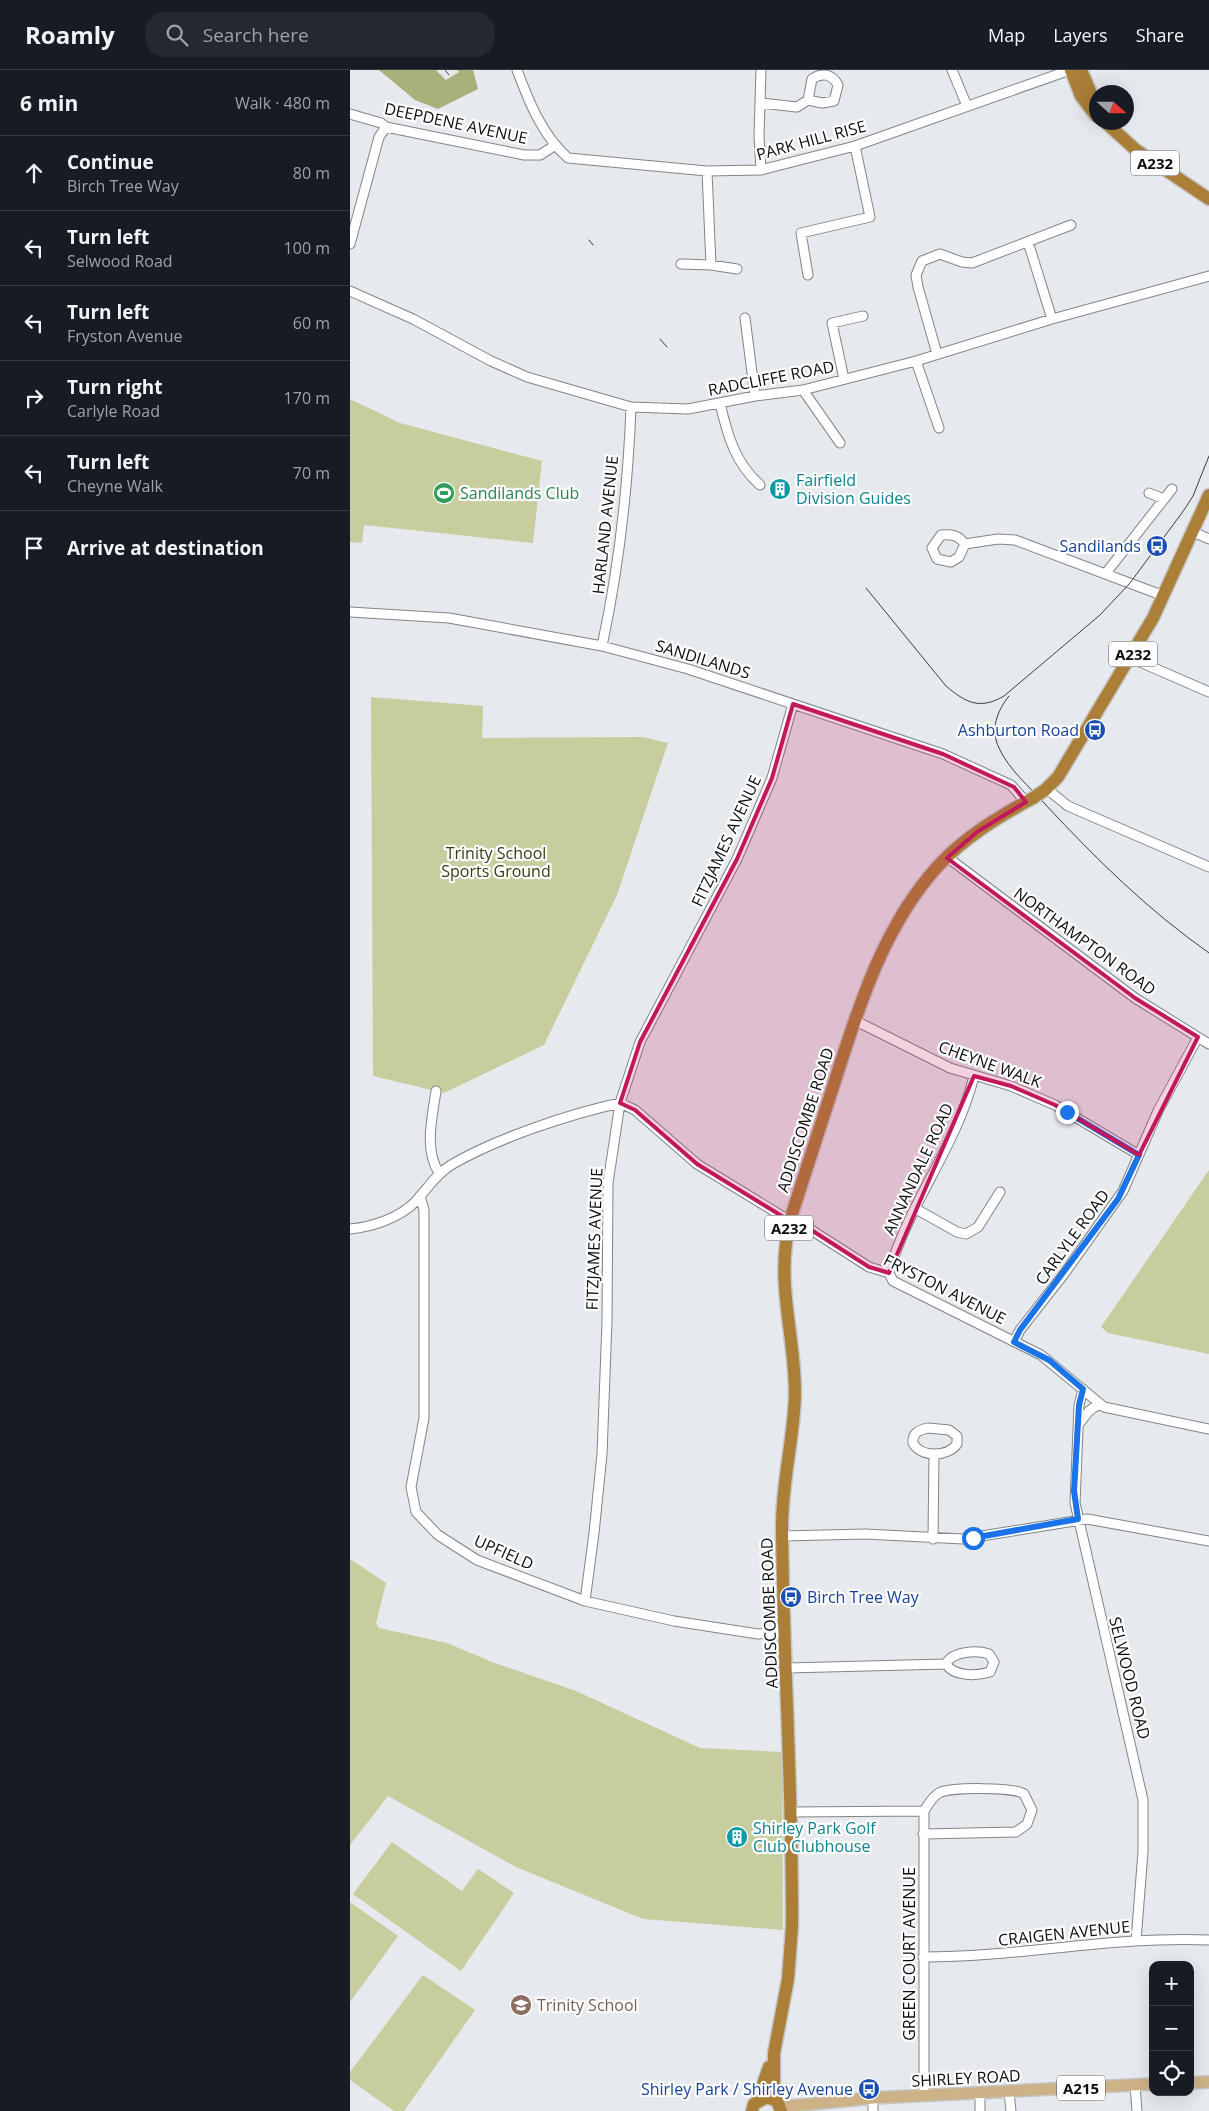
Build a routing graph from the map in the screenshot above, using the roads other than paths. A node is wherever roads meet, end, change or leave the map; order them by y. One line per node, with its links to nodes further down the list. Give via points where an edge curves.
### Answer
1 (517, 70): 14 (street, via 529,104)
2 (762, 70): 8 (street)
3 (952, 70): 9 (street)
4 (1070, 70): 9 (street, PARK HILL RISE); 10 (highway)
5 (1081, 70): 6 (highway)
6 (1089, 89)
7 (808, 100): 8 (street, via 797,107)
8 (761, 103): 16 (street)
9 (967, 106): 15 (street, PARK HILL RISE)
10 (1089, 107)
11 (350, 114): 12 (street, DEEPDENE AVENUE)
12 (386, 127): 14 (street, DEEPDENE AVENUE, via 524,155 540,155); 21 (street, via 379,137)
13 (1114, 130): 18 (highway, A232, via 1136,150)
14 (554, 146): 17 (street, PARK HILL RISE, via 568,158 576,160)
15 (855, 146): 16 (street, PARK HILL RISE); 25 (street, via 870,217 801,233)
16 (761, 170): 17 (street, PARK HILL RISE)
17 (707, 171): 23 (street)
18 (1209, 199)
19 (1071, 225): 20 (street)
20 (1028, 242): 30 (street); 31 (street, via 972,263 940,254 922,261 916,275 918,288)
21 (350, 244)
22 (681, 264): 23 (street)
23 (712, 264): 24 (street)
24 (737, 269)
25 (808, 275)
26 (1209, 276): 30 (street, RADCLIFFE ROAD)
27 (350, 291): 37 (street, RADCLIFFE ROAD, via 527,377)
28 (863, 316): 33 (street, via 832,323)
29 (746, 318): 35 (street)
30 (1052, 319): 31 (street, RADCLIFFE ROAD)
31 (937, 354): 32 (street, RADCLIFFE ROAD)
32 (916, 361): 33 (street, RADCLIFFE ROAD); 38 (street)
33 (844, 379): 34 (street, RADCLIFFE ROAD)
34 (803, 390): 35 (street, RADCLIFFE ROAD); 39 (street)
35 (755, 396): 36 (street, RADCLIFFE ROAD)
36 (720, 403): 37 (street, RADCLIFFE ROAD, via 688,410); 40 (street, via 727,436 746,472)
37 (631, 407): 51 (street, HARLAND AVENUE, via 624,510 614,590)
38 (939, 428)
39 (840, 443)
40 (760, 484)
41 (1172, 489): 44 (street)
42 (1149, 493): 44 (street)
43 (1209, 494): 45 (highway, ADDISCOMBE ROAD / A232)
44 (1164, 499): 48 (street)
45 (1193, 532): 46 (street); 49 (highway, ADDISCOMBE ROAD / A232)
46 (1209, 539)
47 (965, 544): 48 (street, via 1015,540)
48 (1106, 573): 49 (street)
49 (1164, 596): 52 (highway, ADDISCOMBE ROAD / A232)
50 (350, 612): 51 (street, SANDILANDS, via 449,618)
51 (602, 646): 54 (street, SANDILANDS, via 688,669)
52 (1131, 658): 53 (street); 55 (highway, ADDISCOMBE ROAD / A232, via 1058,777)
53 (1209, 692)
54 (793, 704): 56 (street, SANDILANDS, via 943,754 1011,785); 64 (street, FITZJAMES AVENUE, via 772,778 737,859 640,1042)
55 (1046, 790): 56 (highway, ADDISCOMBE ROAD / A232, bridge); 58 (street, via 1068,806)
56 (1029, 800): 57 (highway, ADDISCOMBE ROAD / A232, via 977,832)
57 (947, 857): 59 (highway, ADDISCOMBE ROAD / A232, via 907,908); 60 (street, NORTHAMPTON ROAD, via 1135,998)
58 (1209, 867)
59 (854, 1020): 62 (street, CHEYNE WALK, via 940,1064); 70 (highway, ADDISCOMBE ROAD / A232)
60 (1198, 1037): 61 (street, NORTHAMPTON ROAD); 65 (street, CARLYLE ROAD, via 1158,1111)
61 (1209, 1044)
62 (974, 1076): 65 (street, CHEYNE WALK, via 1011,1086 1057,1106); 69 (street, ANNANDALE ROAD, via 950,1139)
63 (436, 1091): 66 (street, via 431,1140 434,1164)
64 (620, 1103): 66 (street, via 544,1125 473,1154); 70 (street, FRYSTON AVENUE, via 636,1110 697,1164); 83 (street, FITZJAMES AVENUE, via 608,1183 602,1454)
65 (1139, 1155): 73 (street, CARLYLE ROAD, via 1118,1199)
66 (439, 1173): 68 (street)
67 (1000, 1192): 69 (street, via 978,1227 966,1234)
68 (420, 1196): 71 (street, via 396,1214 369,1226); 83 (street, UPFIELD, via 424,1210 424,1418 411,1487 416,1512 438,1535 477,1560)
69 (916, 1209): 72 (street, ANNANDALE ROAD)
70 (791, 1219): 72 (street, FRYSTON AVENUE, via 869,1267); 80 (highway, ADDISCOMBE ROAD / A232, via 783,1272 794,1371 794,1407)
71 (350, 1229)
72 (889, 1273): 73 (street, FRYSTON AVENUE, via 893,1281)
73 (1014, 1342): 74 (street, FRYSTON AVENUE, via 1049,1360)
74 (1083, 1389): 75 (street, FRYSTON AVENUE); 76 (street, SELWOOD ROAD)
75 (1099, 1404): 76 (street, via 1089,1410); 77 (street, via 1114,1410)
76 (1079, 1424): 79 (street, SELWOOD ROAD, via 1074,1491)
77 (1209, 1429)
78 (934, 1454): 78 (street, via 914,1446 915,1434 928,1428 954,1432 958,1438 956,1446); 81 (street)
79 (1078, 1519): 81 (street, via 987,1536); 82 (street, via 1105,1520); 91 (street, SELWOOD ROAD, via 1143,1800 1143,1852)
80 (783, 1536): 81 (street, via 865,1534); 84 (highway, ADDISCOMBE ROAD / A232)
81 (933, 1539)
82 (1209, 1541)
83 (585, 1601): 84 (street, UPFIELD, via 758,1634)
84 (785, 1632): 86 (highway, ADDISCOMBE ROAD / A232)
85 (946, 1664): 85 (street, via 954,1656 972,1653 988,1653 994,1662 990,1672 978,1674 959,1673); 86 (street)
86 (787, 1668): 88 (highway, ADDISCOMBE ROAD / A232)
87 (924, 1811): 88 (street); 89 (street, GREEN COURT AVENUE); 89 (street, via 934,1797 945,1791 1008,1789 1024,1794 1032,1810 1027,1824 1016,1832)
88 (790, 1812): 93 (highway, ADDISCOMBE ROAD / A232, via 791,1946 784,2006)
89 (924, 1834): 92 (street, GREEN COURT AVENUE)
90 (1209, 1940): 91 (street, CRAIGEN AVENUE, via 1170,1938)
91 (1136, 1941): 92 (street, CRAIGEN AVENUE, via 1051,1947 987,1956)
92 (923, 1958): 100 (street, GREEN COURT AVENUE)
93 (774, 2053): 102 (highway, ADDISCOMBE ROAD / A232); 103 (highway, ADDISCOMBE ROAD / A232)
94 (1209, 2082): 95 (main road)
95 (1194, 2083)
96 (1149, 2084): 97 (main road, SHIRLEY ROAD / A215)
97 (1135, 2085): 98 (main road, SHIRLEY ROAD / A215); 107 (street)
98 (1010, 2092): 99 (main road, SHIRLEY ROAD / A215); 106 (street)
99 (980, 2094): 100 (main road, SHIRLEY ROAD / A215); 105 (street)
100 (924, 2096): 101 (main road, SHIRLEY ROAD / A215)
101 (874, 2098): 102 (main road, SHIRLEY ROAD / A215); 104 (street)
102 (779, 2106): 103 (highway, via 767,2097)
103 (753, 2109)
104 (873, 2111)
105 (980, 2111)
106 (1011, 2111)
107 (1137, 2111)

